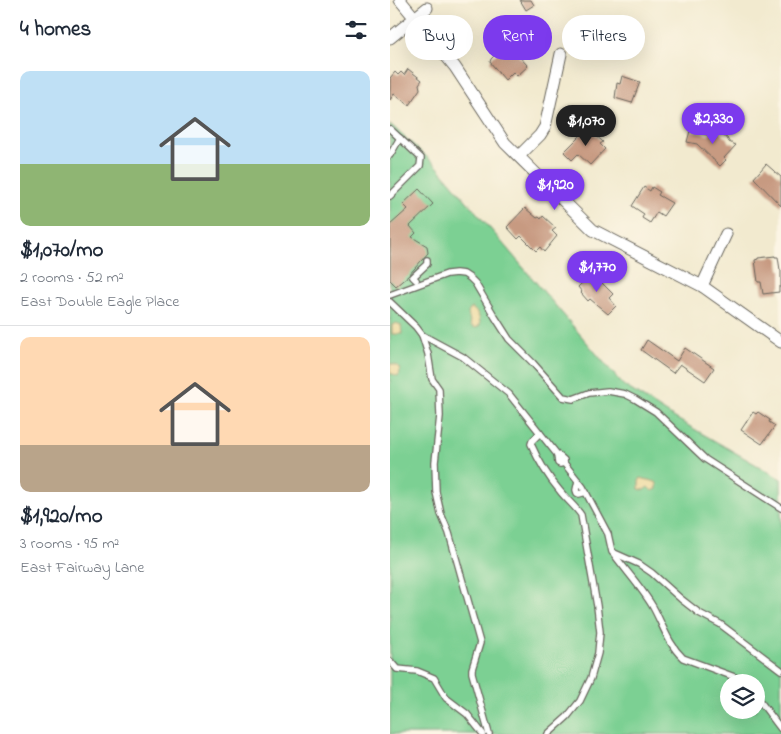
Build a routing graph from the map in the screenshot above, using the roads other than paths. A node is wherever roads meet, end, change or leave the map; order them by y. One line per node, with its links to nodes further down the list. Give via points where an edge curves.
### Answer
1 (400, 0): 3 (street)
2 (427, 8): 4 (street)
3 (412, 15)
4 (419, 15)
5 (405, 26): 6 (street)
6 (390, 38)
7 (561, 54): 12 (street, via 545,127)
8 (449, 60): 12 (street, via 505,143)
9 (390, 129): 10 (lane)
10 (400, 138): 11 (lane); 13 (lane, via 421,158 420,166)
11 (390, 155)
12 (519, 156): 19 (street, via 593,230)
13 (390, 196)
14 (726, 234): 19 (street)
15 (427, 260): 16 (lane, via 427,264 413,277)
16 (416, 280): 17 (lane); 18 (lane)
17 (424, 282): 18 (lane); 25 (lane, via 436,276 456,273 470,278 509,339 563,397 573,399 608,391 635,399 656,412 705,458)
18 (413, 286): 20 (lane)
19 (702, 286): 23 (street)
20 (390, 295)
21 (390, 302): 22 (lane)
22 (422, 335): 24 (lane, via 463,357 509,394); 35 (lane, via 432,379 439,389 436,492 480,643 472,673)
23 (781, 342)
24 (540, 433): 26 (lane, via 586,492 608,534); 36 (lane, via 531,444 559,490 581,515 600,632 596,661 580,701)
25 (781, 508)
26 (612, 552): 27 (lane); 28 (lane)
27 (631, 561): 28 (lane); 30 (lane, via 652,573 681,599)
28 (624, 568): 31 (lane, via 653,607 669,641 683,658)
29 (390, 661): 34 (lane, via 397,669 417,671 434,678 446,698 467,714)
30 (781, 670)
31 (726, 674)
32 (765, 708): 33 (lane)
33 (781, 729)
34 (483, 734)
35 (489, 734)
36 (548, 734)

